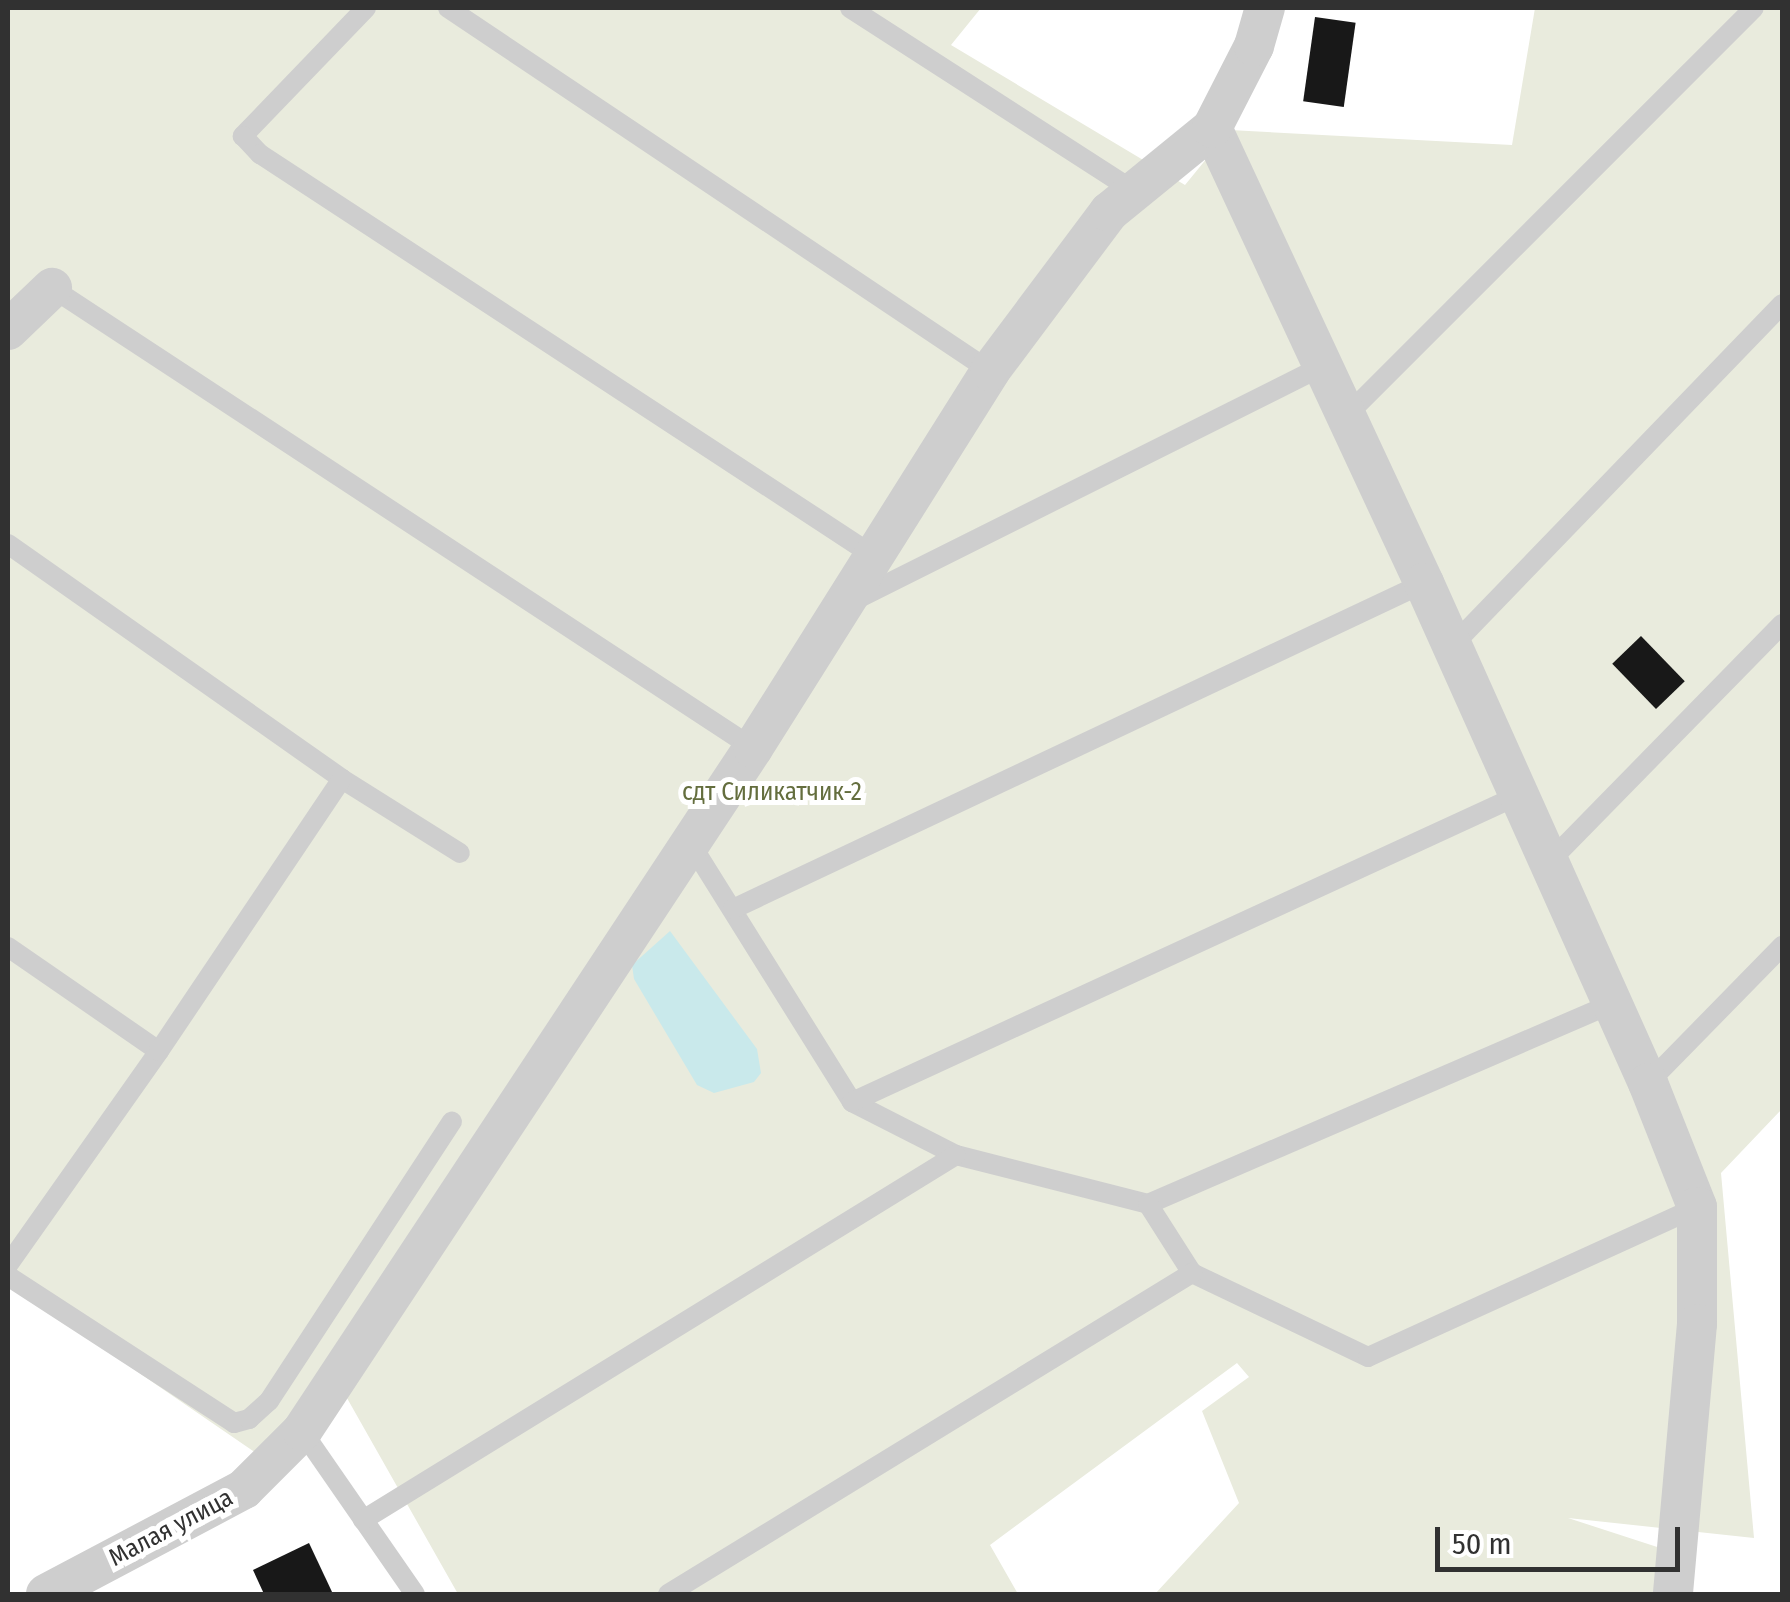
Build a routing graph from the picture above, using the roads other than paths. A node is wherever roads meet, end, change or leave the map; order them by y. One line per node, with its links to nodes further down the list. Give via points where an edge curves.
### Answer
1 (366, 8): 15 (lane, via 243,136 260,154)
2 (448, 8): 12 (lane)
3 (850, 8): 7 (lane)
4 (1264, 8): 6 (street, via 1254,46)
5 (1754, 8): 13 (lane)
6 (1212, 128): 7 (street, Малая улица); 11 (street)
7 (1137, 193): 12 (street, Малая улица, via 1109,212)
8 (52, 288): 10 (street); 20 (lane)
9 (1782, 304): 19 (lane)
10 (8, 330)
11 (1321, 367): 13 (street); 17 (lane)
12 (990, 371): 15 (street, Малая улица)
13 (1345, 417): 16 (street)
14 (8, 544): 21 (lane)
15 (874, 556): 17 (street, Малая улица)
16 (1424, 583): 19 (street); 26 (lane)
17 (844, 605): 20 (street, Малая улица)
18 (1782, 624): 25 (lane)
19 (1452, 646): 22 (street)
20 (752, 748): 23 (street, Малая улица)
21 (342, 779): 24 (lane); 30 (lane)
22 (1518, 796): 25 (street); 32 (lane)
23 (689, 841): 26 (lane); 40 (street, Малая улица)
24 (460, 853)
25 (1549, 862): 29 (street)
26 (733, 909): 32 (lane)
27 (1782, 946): 31 (lane)
28 (8, 948): 30 (lane)
29 (1611, 1004): 31 (street); 35 (lane)
30 (160, 1051): 37 (lane)
31 (1648, 1083): 36 (street)
32 (852, 1102): 34 (lane)
33 (452, 1121): 39 (lane, via 269,1401 249,1419 234,1423)
34 (956, 1155): 35 (lane); 41 (lane)
35 (1148, 1204): 38 (lane)
36 (1697, 1207): 38 (lane, via 1368,1357); 45 (street, via 1697,1324)
37 (8, 1265)
38 (1192, 1273): 44 (lane)
39 (8, 1276)
40 (302, 1430): 41 (lane); 42 (street, Малая улица, via 244,1489)
41 (363, 1520): 43 (lane)
42 (46, 1594)
43 (415, 1594)
44 (668, 1594)
45 (1673, 1594)

